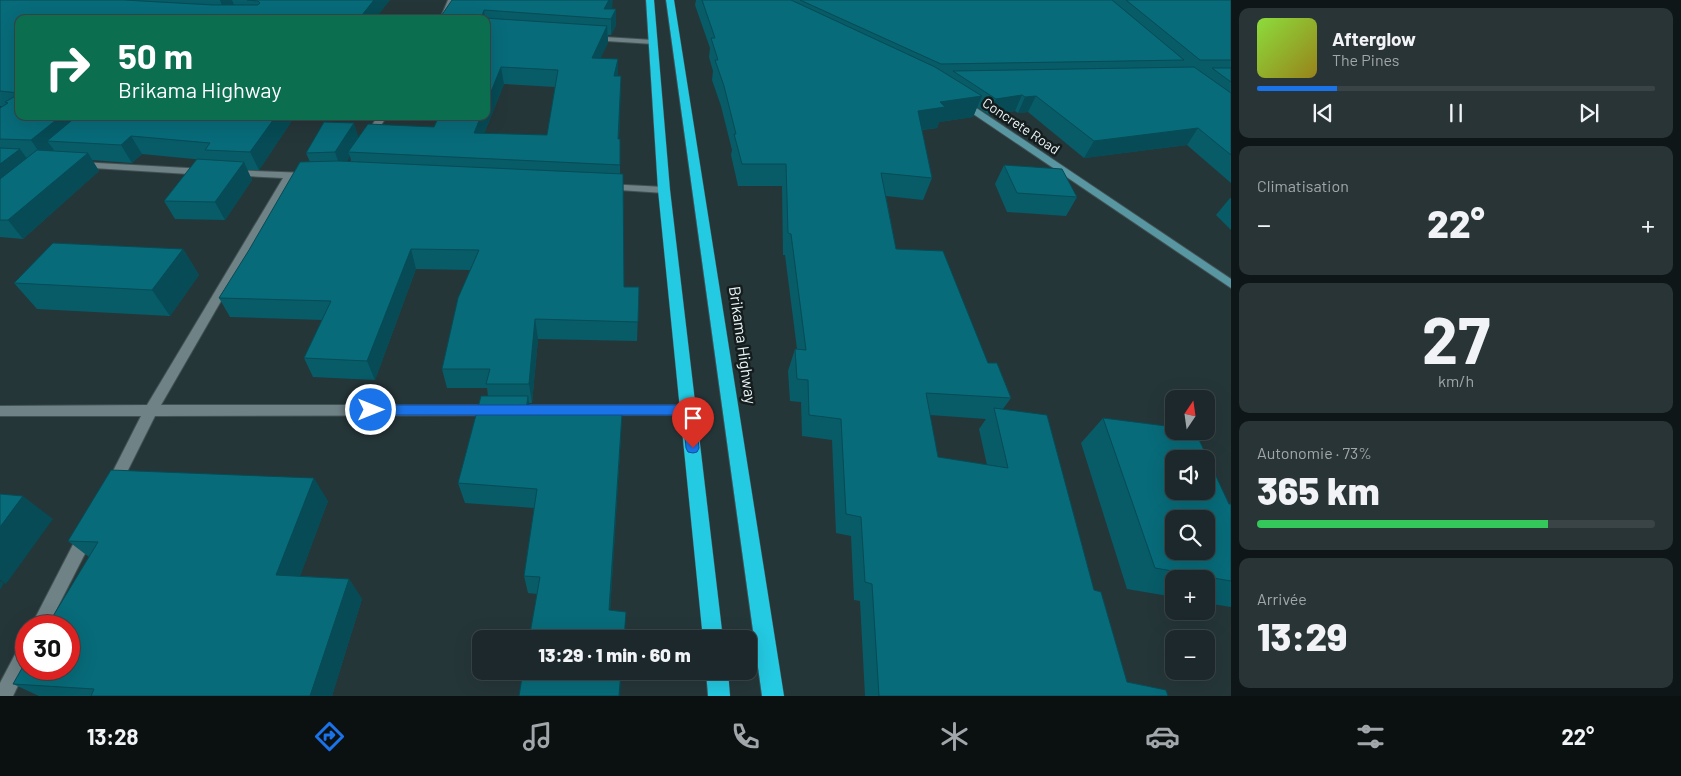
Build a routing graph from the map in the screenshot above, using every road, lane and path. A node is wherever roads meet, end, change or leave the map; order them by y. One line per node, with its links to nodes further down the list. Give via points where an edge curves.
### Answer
1 (451, 0): 4 (street)
2 (650, 0): 6 (highway)
3 (670, 0): 27 (highway, Brikama Highway)
4 (445, 15)
5 (584, 37): 6 (street)
6 (653, 42): 14 (highway)
7 (957, 100): 15 (street, Concrete Road)
8 (380, 120): 9 (street)
9 (366, 142)
10 (74, 164): 12 (street)
11 (316, 176): 12 (street)
12 (288, 177): 17 (street)
13 (594, 187): 14 (street)
14 (664, 190): 18 (highway)
15 (1231, 284)
16 (0, 410): 17 (street)
17 (152, 410): 18 (street); 19 (street)
18 (689, 410): 22 (highway)
19 (107, 496)
20 (94, 522): 21 (street)
21 (45, 615)
22 (712, 630)
23 (15, 673): 25 (street)
24 (718, 680): 26 (highway)
25 (3, 696)
26 (720, 696)
27 (773, 696)

